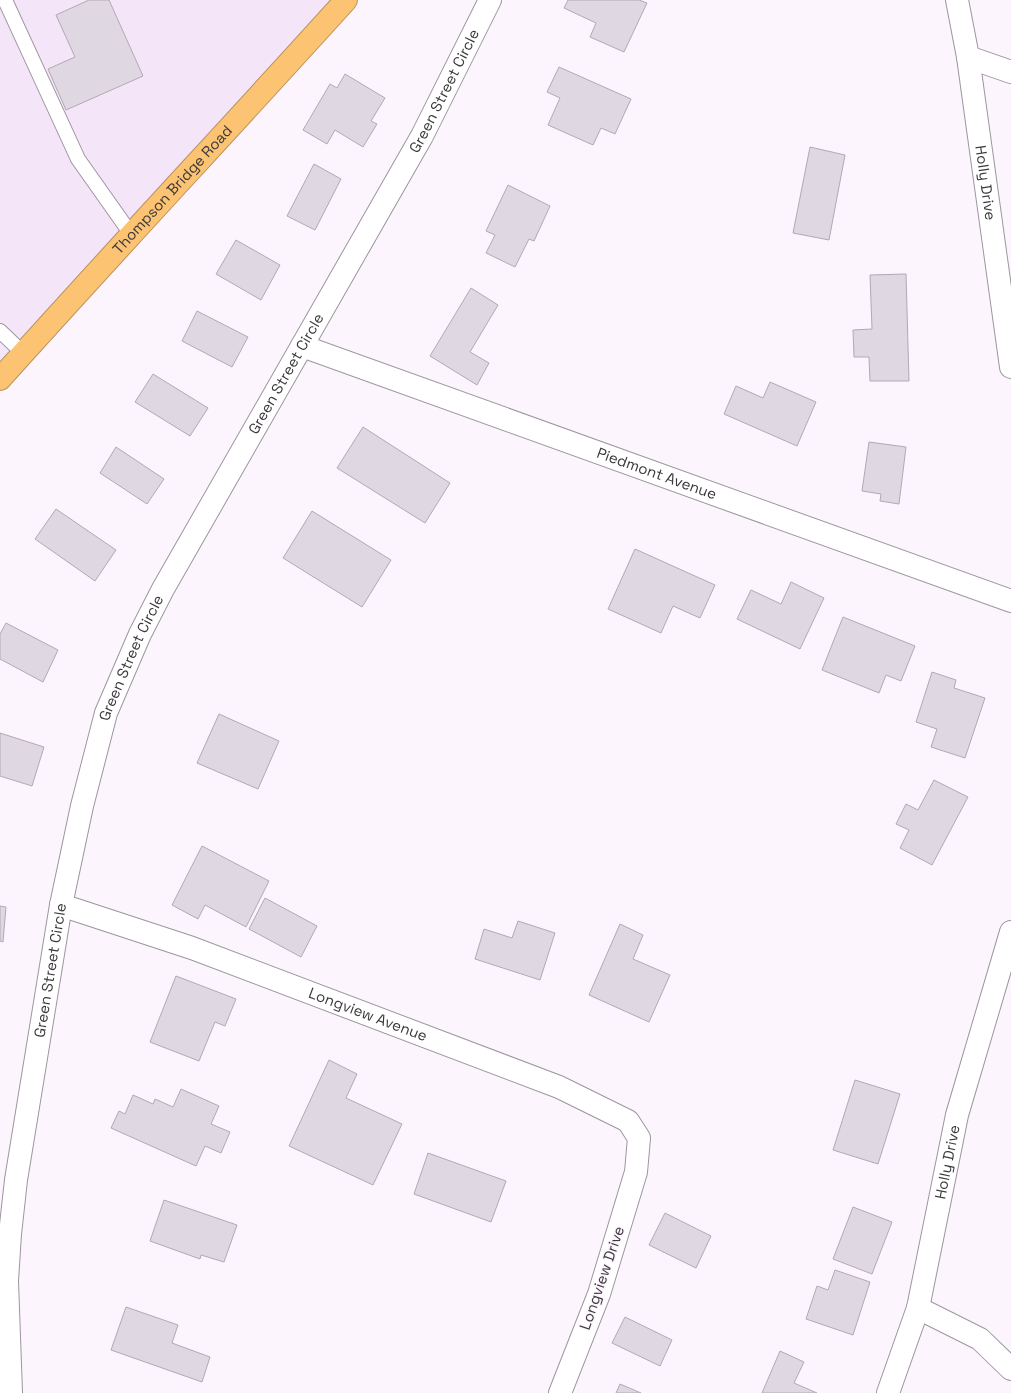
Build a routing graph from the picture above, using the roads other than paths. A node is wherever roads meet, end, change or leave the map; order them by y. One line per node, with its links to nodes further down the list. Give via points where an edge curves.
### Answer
1 (6, 0): 7 (lane, via 78,159)
2 (346, 0): 7 (highway, Thompson Bridge Road)
3 (490, 0): 9 (street, Green Street Circle, via 422,136)
4 (956, 0): 5 (street, Holly Drive)
5 (968, 57): 6 (street); 11 (street, Holly Drive)
6 (1011, 72)
7 (131, 234): 10 (highway, Thompson Bridge Road)
8 (0, 331): 10 (lane)
9 (302, 346): 13 (street, Piedmont Avenue); 14 (street, Green Street Circle, via 163,589 140,634 106,713 82,806)
10 (23, 353): 12 (highway, Thompson Bridge Road)
11 (1011, 367)
12 (0, 379)
13 (1011, 601)
14 (61, 905): 16 (street, Longview Avenue, via 192,948 559,1087 628,1121 639,1138); 19 (street, Green Street Circle, via 16,1180 10,1234 7,1280)
15 (1011, 932): 17 (street, Holly Drive, via 957,1115)
16 (637, 1162): 20 (street, Longview Drive, via 599,1294)
17 (918, 1308): 18 (street, via 980,1339); 21 (street, Holly Drive)
18 (1011, 1369)
19 (11, 1393)
20 (560, 1393)
21 (888, 1393)

